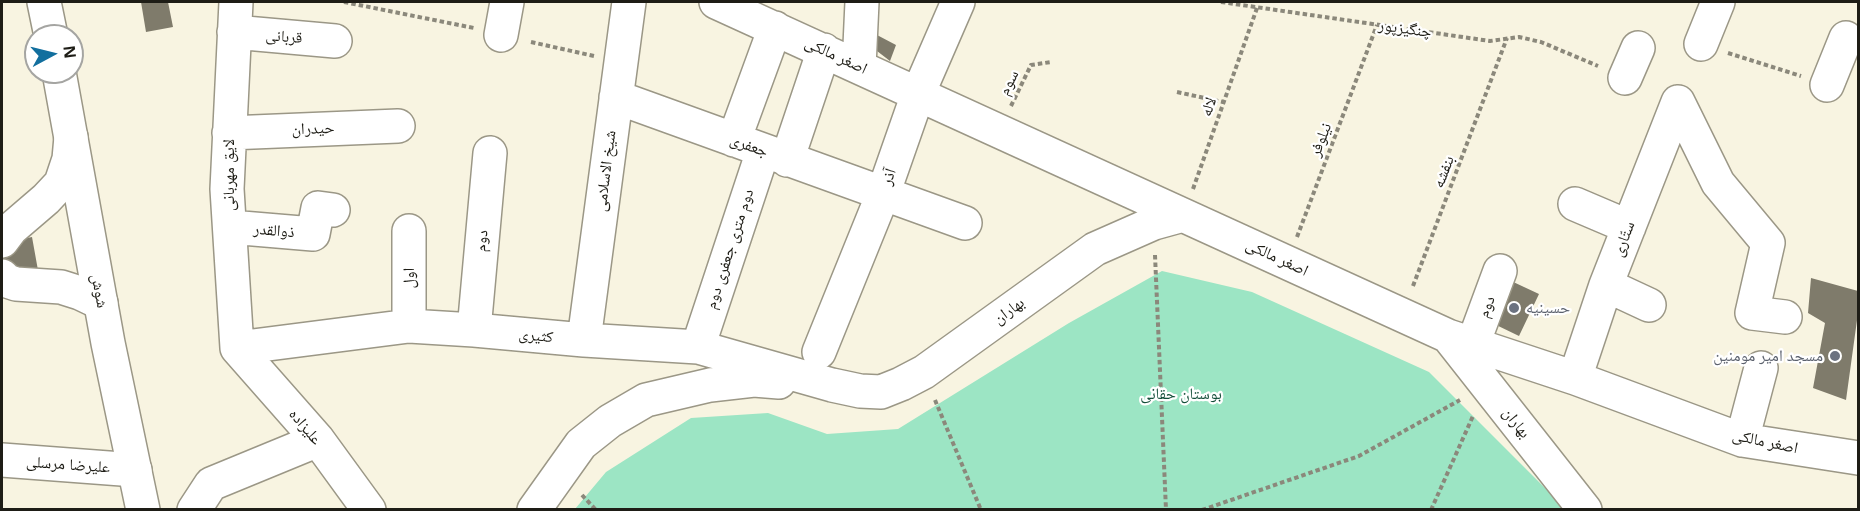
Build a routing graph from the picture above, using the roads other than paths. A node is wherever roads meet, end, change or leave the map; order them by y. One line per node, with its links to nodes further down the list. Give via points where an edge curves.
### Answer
1 (44, 2): 9 (street)
2 (507, 2): 11 (street)
3 (629, 2): 22 (street, شیخ الاسلامی)
4 (716, 2): 10 (street, اصغر مالکی)
5 (862, 2): 17 (street)
6 (958, 2): 21 (street, آذر)
7 (1718, 2): 14 (street)
8 (235, 17): 13 (street, قربانی); 25 (street, لایق مهربانی)
9 (49, 24)
10 (775, 28): 16 (street, اصغر مالکی); 26 (street)
11 (501, 34)
12 (1846, 38): 20 (street)
13 (335, 41)
14 (1701, 44)
15 (1638, 48): 18 (street)
16 (824, 50): 17 (street, اصغر مالکی); 26 (street)
17 (859, 67): 21 (street, اصغر مالکی)
18 (1625, 78)
19 (61, 84): 24 (street, شوش)
20 (1827, 85)
21 (918, 94): 28 (street, آذر); 31 (street, اصغر مالکی)
22 (616, 97): 26 (street, جعفری); 45 (street, شیخ الاسلامی)
23 (398, 126): 25 (street, حیدران)
24 (71, 132): 36 (street, via 69,159 61,183); 40 (street, شوش)
25 (229, 133): 33 (street, لایق مهربانی)
26 (761, 150): 28 (street, جعفری); 47 (street, دوم متری جعفری دوم)
27 (490, 153): 44 (street, دوم)
28 (884, 194): 32 (street); 49 (street, آذر)
29 (1575, 204): 34 (street)
30 (333, 210): 33 (street, ذوالقدر, via 318,208 314,234)
31 (1169, 219): 46 (street, اصغر مالکی, via 1287,263); 52 (street, بهاران, via 1095,249 924,372 901,384 881,392)
32 (965, 223)
33 (230, 227): 48 (street, لایق مهربانی)
34 (1629, 227): 39 (street, ستّاری); 42 (street, ستّاری, via 1678,102 1718,183 1768,243 1752,313)
35 (410, 231): 43 (street, اول)
36 (2, 241)
37 (1500, 271): 46 (street, دوم)
38 (2, 276): 40 (street, via 16,284 61,287)
39 (1606, 285): 41 (street); 51 (street, ستّاری)
40 (101, 303): 57 (street, شوش)
41 (1649, 305)
42 (1785, 317)
43 (409, 326): 44 (street, کثیری); 48 (street, کثیری)
44 (474, 330): 45 (street, کثیری)
45 (584, 340): 47 (street, کثیری)
46 (1460, 340): 51 (street, اصغر مالکی); 62 (street, بهاران, via 1487,385)
47 (698, 347): 52 (street, کثیری)
48 (237, 348): 53 (street, علیزاده)
49 (819, 352)
50 (1761, 369): 54 (street)
51 (1575, 378): 54 (street, اصغر مالکی)
52 (832, 385): 61 (street, via 754,380 710,384 646,400 581,444)
53 (318, 440): 59 (street, via 211,484); 60 (street, علیزاده)
54 (1742, 440): 55 (street, اصغر مالکی)
55 (1858, 458)
56 (2, 460): 57 (street, علیرضا مرسلی)
57 (135, 470): 58 (street, شوش)
58 (143, 510)
59 (194, 510)
60 (369, 510)
61 (534, 510)
62 (1585, 510)

